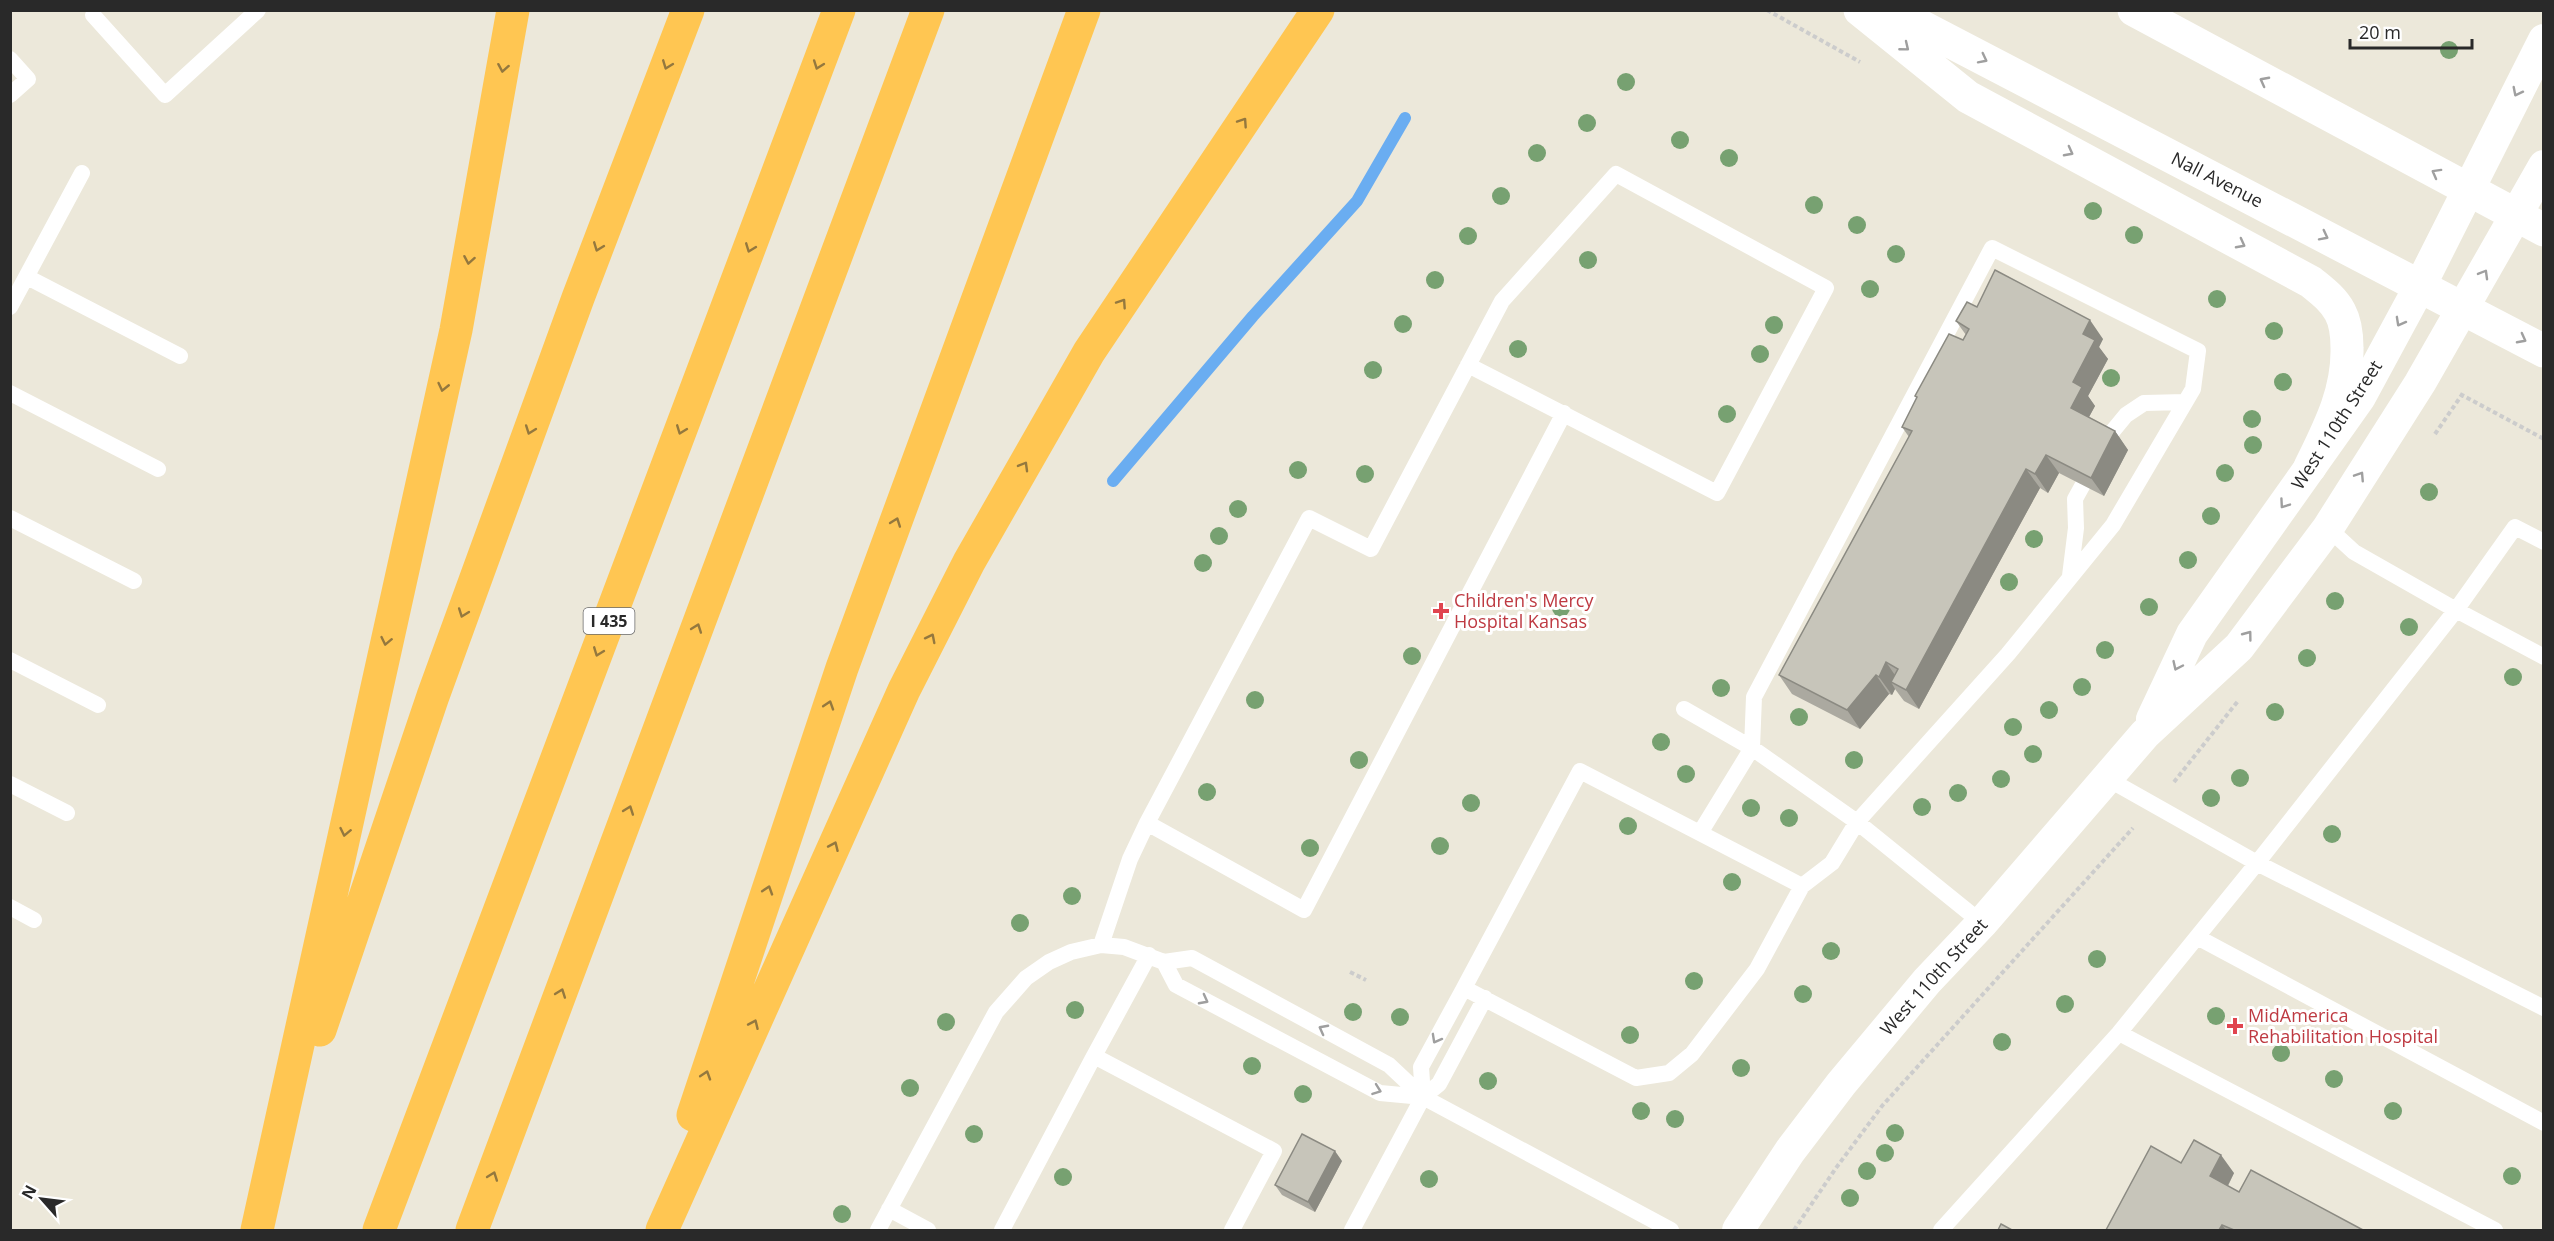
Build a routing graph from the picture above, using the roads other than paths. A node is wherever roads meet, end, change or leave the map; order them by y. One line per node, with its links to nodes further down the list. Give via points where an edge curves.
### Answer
1 (258, 10): 11 (lane, via 165,95)
2 (513, 10): 64 (highway, one-way to 64, via 456,330)
3 (688, 10): 64 (highway, one-way to 64, via 433,696)
4 (839, 10): 67 (highway, I 435, one-way to 67)
5 (928, 10): 68 (highway, one-way to 5)
6 (1084, 10): 69 (highway, one-way to 6, via 842,668)
7 (1318, 10): 70 (highway, one-way to 7, via 904,690 969,562 1089,352)
8 (1860, 10): 29 (main road, one-way to 29, via 1968,97 2311,282 2328,295 2345,325 2347,366 2343,392)
9 (1890, 10): 20 (main road, Nall Avenue, one-way to 20)
10 (2134, 10): 17 (main road, one-way to 10)
11 (93, 15)
12 (2544, 40): 17 (street, West 110th Street, one-way to 17)
13 (10, 59): 14 (lane, via 28,79)
14 (10, 95)
15 (2544, 166): 18 (street, West 110th Street)
16 (82, 173): 19 (lane)
17 (2467, 190): 18 (main road); 20 (street, West 110th Street)
18 (2530, 223): 22 (street, West 110th Street, one-way to 18)
19 (27, 277): 21 (lane); 24 (lane)
20 (2420, 286): 22 (main road, Nall Avenue); 29 (street, West 110th Street, one-way to 29, via 2360,397)
21 (10, 308)
22 (2464, 309): 23 (main road, Nall Avenue, one-way to 23); 32 (street, West 110th Street, one-way to 22)
23 (2544, 351)
24 (180, 356)
25 (1468, 364): 28 (lane); 28 (lane, via 1502,301 1616,174 1826,288 1717,493); 47 (lane, via 1371,549 1309,518)
26 (10, 393): 30 (lane)
27 (2185, 402): 34 (lane, via 2113,525); 34 (lane, via 2144,403 2126,415 2112,432 2075,499 2076,528); 42 (lane, via 2193,388 2198,351 1992,248 1754,697)
28 (1564, 413): 47 (lane, via 1304,910)
29 (2310, 467): 41 (street, West 110th Street, one-way to 41, via 2192,634)
30 (158, 470)
31 (10, 518): 35 (lane)
32 (2328, 528): 36 (lane, via 2354,552); 41 (street, West 110th Street, one-way to 32, via 2239,647)
33 (2544, 542): 36 (lane, via 2515,527)
34 (2069, 579): 46 (lane, via 2008,654)
35 (134, 581)
36 (2456, 610): 37 (lane); 49 (lane)
37 (2544, 657)
38 (10, 660): 39 (lane)
39 (98, 705)
40 (1684, 709): 42 (lane)
41 (2145, 734): 43 (street, West 110th Street)
42 (1752, 748): 46 (lane); 48 (lane)
43 (2108, 779): 49 (lane); 53 (street, West 110th Street)
44 (10, 784): 45 (lane)
45 (67, 813)
46 (1857, 822): 50 (lane, via 1832,863); 53 (lane)
47 (1147, 823): 55 (lane)
48 (1700, 833): 50 (lane); 57 (lane, via 1580,771)
49 (2257, 863): 54 (lane); 59 (lane)
50 (1802, 885): 58 (lane, via 1757,969 1692,1054 1669,1073 1636,1078)
51 (10, 908): 52 (lane)
52 (34, 920)
53 (1982, 923): 77 (street, West 110th Street, via 1927,981 1841,1084 1790,1150)
54 (2197, 937): 60 (lane); 63 (lane)
55 (1101, 945): 56 (lane, via 1124,947); 65 (lane, via 1049,962 1026,978 996,1012)
56 (1157, 958): 61 (lane); 62 (lane, one-way to 56, via 1389,1065 1192,958); 62 (lane, one-way to 62, via 1176,985 1380,1094)
57 (1464, 988): 58 (lane); 62 (lane, one-way to 62, via 1421,1067)
58 (1485, 998): 62 (lane, via 1439,1084)
59 (2544, 1008)
60 (2119, 1033): 78 (lane); 79 (lane)
61 (1094, 1056): 73 (lane); 74 (lane, via 1274,1151)
62 (1423, 1097): 75 (lane); 76 (lane)
63 (2544, 1123)
64 (268, 1184): 66 (highway)
65 (889, 1209): 71 (lane); 72 (lane)
66 (257, 1230)
67 (379, 1230)
68 (472, 1230)
69 (655, 1230)
70 (662, 1230)
71 (878, 1230)
72 (928, 1230)
73 (1002, 1230)
74 (1232, 1230)
75 (1352, 1230)
76 (1671, 1230)
77 (1738, 1230)
78 (1941, 1230)
79 (2495, 1230)

